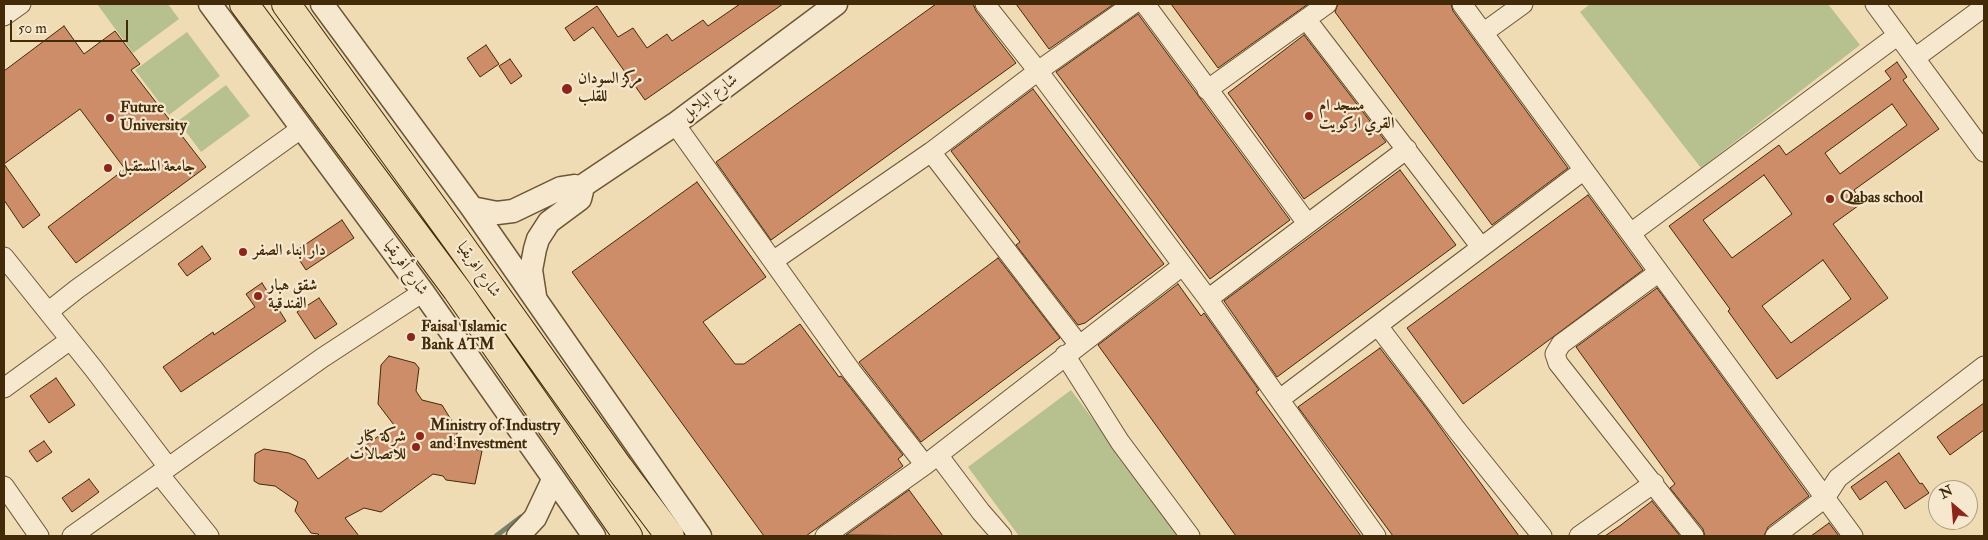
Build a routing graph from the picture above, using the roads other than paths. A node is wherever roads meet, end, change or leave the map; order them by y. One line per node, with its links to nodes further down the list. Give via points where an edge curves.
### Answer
1 (22, 4): 15 (street)
2 (210, 4): 23 (street, شارع أفريقيا)
3 (244, 4): 58 (highway, شارع افريقيا, via 457,290)
4 (286, 4): 59 (highway, شارع افريقيا)
5 (322, 4): 29 (street)
6 (836, 4): 22 (street, شارع البلابل)
7 (985, 4): 20 (street)
8 (1133, 4): 20 (street)
9 (1144, 4): 21 (street)
10 (1327, 4): 16 (street)
11 (1462, 4): 17 (street)
12 (1523, 4): 17 (street)
13 (1875, 4): 18 (street)
14 (1984, 8): 19 (street)
15 (4, 16)
16 (1306, 20): 21 (street); 24 (street)
17 (1483, 33): 27 (street)
18 (1898, 35): 19 (street); 31 (street)
19 (1915, 58): 26 (street)
20 (1038, 71): 25 (street); 35 (street)
21 (1207, 90): 30 (street)
22 (675, 124): 28 (street, شارع البلابل); 34 (street)
23 (302, 128): 37 (street, شارع أفريقيا); 40 (street)
24 (1407, 149): 30 (street); 32 (street)
25 (931, 152): 34 (street); 43 (street)
26 (1984, 152)
27 (1584, 170): 31 (street); 32 (street)
28 (581, 187): 29 (street, شارع البلابل, via 561,188 513,211 497,213); 39 (street, شارع البلابل, via 580,199 549,222 534,249 532,281)
29 (472, 208): 39 (street)
30 (1307, 224): 38 (street)
31 (1632, 233): 36 (street)
32 (1481, 247): 41 (street)
33 (4, 257): 40 (street)
34 (773, 261): 47 (street, via 852,372)
35 (1182, 266): 38 (street); 43 (street)
36 (1659, 272): 50 (street, via 1561,344 1555,354 1558,363); 52 (street)
37 (423, 292): 48 (street, via 322,358); 49 (street, شارع أفريقيا)
38 (1208, 299): 46 (street)
39 (537, 302): 60 (street)
40 (48, 312): 42 (street)
41 (1378, 326): 46 (street); 65 (street, via 1456,430)
42 (70, 340): 45 (street); 48 (street)
43 (1072, 350): 47 (street); 63 (street, via 1120,442)
44 (1984, 366): 52 (street, via 1838,478)
45 (4, 388)
46 (1280, 399): 64 (street)
47 (931, 460): 61 (street); 62 (street)
48 (164, 471): 54 (street); 55 (street)
49 (553, 480): 56 (street, via 535,518); 57 (street, شارع أفريقيا)
50 (1654, 483): 66 (street); 67 (street)
51 (4, 486): 53 (street)
52 (1825, 498): 68 (street); 69 (street)
53 (39, 536)
54 (72, 536)
55 (209, 536)
56 (518, 536)
57 (594, 536)
58 (628, 536)
59 (670, 536)
60 (700, 536)
61 (825, 536)
62 (1002, 536)
63 (1190, 536)
64 (1376, 536)
65 (1542, 536)
66 (1579, 536)
67 (1694, 536)
68 (1775, 536)
69 (1853, 536)

